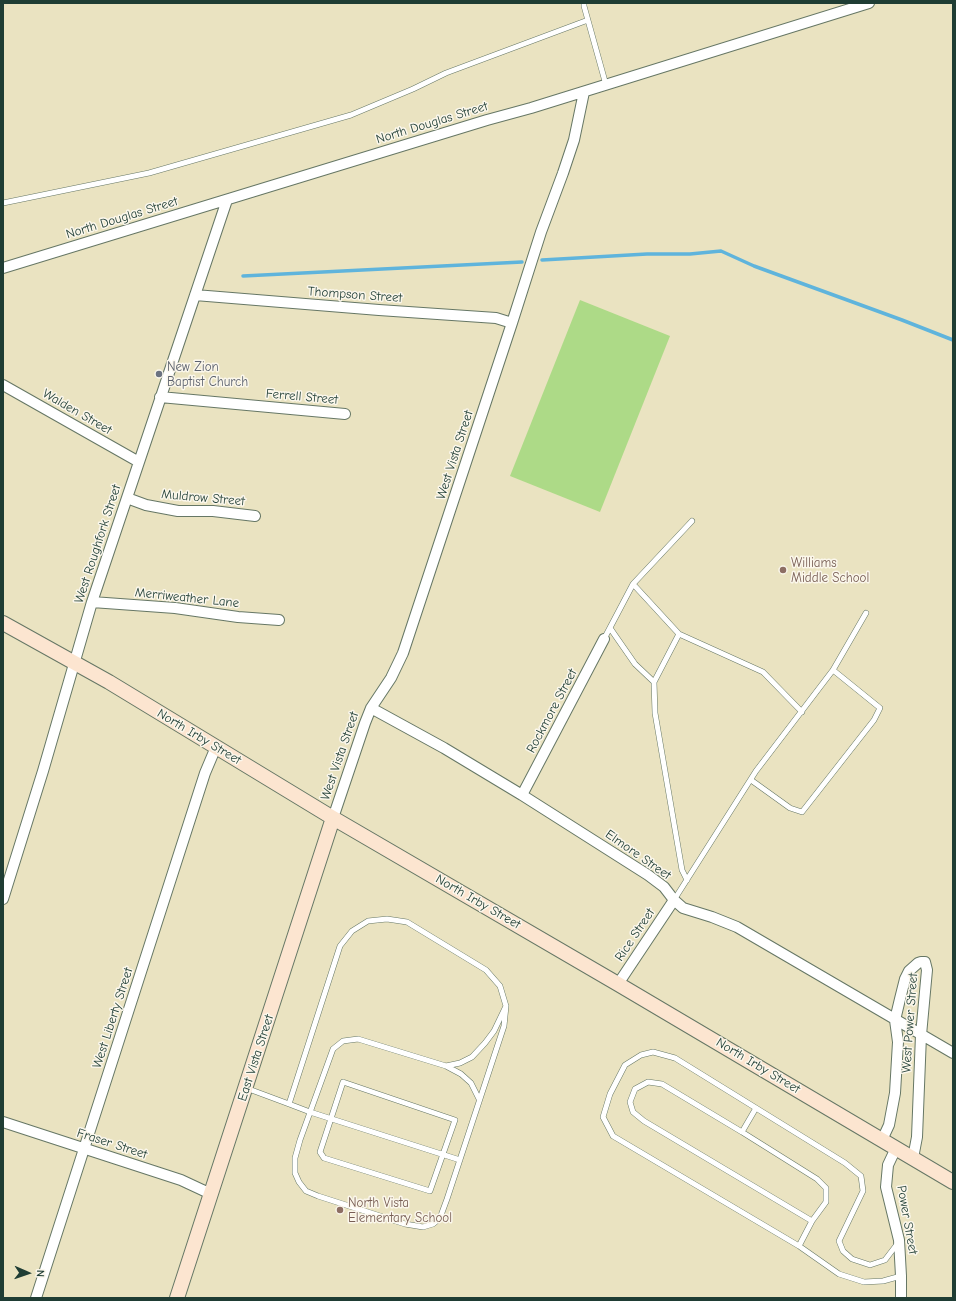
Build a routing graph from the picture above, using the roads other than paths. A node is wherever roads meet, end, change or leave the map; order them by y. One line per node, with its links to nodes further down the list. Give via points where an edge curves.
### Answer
1 (584, 3): 3 (lane)
2 (869, 3): 4 (street, North Douglas Street)
3 (588, 20): 4 (lane); 7 (lane, via 446,73 351,115 149,173)
4 (606, 85): 5 (street, North Douglas Street)
5 (584, 92): 6 (street, North Douglas Street); 10 (street, West Vista Street, via 564,173 541,232)
6 (227, 200): 8 (street, North Douglas Street); 9 (street, West Roughfork Street)
7 (3, 203)
8 (3, 268)
9 (195, 295): 10 (street, Thompson Street, via 496,318); 12 (street, West Roughfork Street)
10 (512, 322): 29 (street, West Vista Street, via 403,653 391,678)
11 (3, 385): 14 (street, Walden Street)
12 (160, 397): 13 (street, Ferrell Street); 14 (street, West Roughfork Street)
13 (346, 414)
14 (139, 462): 15 (street, West Roughfork Street)
15 (127, 498): 16 (street, Muldrow Street, via 146,505 178,511 213,511); 19 (street, West Roughfork Street)
16 (255, 516)
17 (692, 521): 18 (lane)
18 (633, 584): 23 (lane); 24 (lane)
19 (92, 602): 21 (street, Merriweather Lane); 26 (street, West Roughfork Street)
20 (866, 613): 27 (lane)
21 (279, 620)
22 (3, 623): 26 (main road, North Irby Street)
23 (610, 628): 25 (lane); 28 (lane, via 634,664)
24 (679, 634): 28 (lane); 30 (lane, via 763,672)
25 (604, 640): 33 (street, Rockmore Street)
26 (75, 662): 31 (main road, North Irby Street); 36 (street, West Roughfork Street)
27 (833, 670): 30 (lane); 32 (lane, via 880,708 874,720 802,812 790,808)
28 (654, 682): 35 (lane, via 657,721 682,870)
29 (371, 708): 33 (street, Elmore Street); 34 (street, West Vista Street)
30 (802, 712): 32 (lane)
31 (216, 747): 34 (main road, North Irby Street); 53 (street, West Liberty Street, via 205,773)
32 (751, 780): 35 (lane)
33 (522, 795): 37 (street, Elmore Street, via 648,875 664,887)
34 (333, 818): 38 (main road, North Irby Street); 44 (main road, East Vista Street)
35 (687, 880): 37 (lane)
36 (4, 896)
37 (674, 900): 38 (street, Rice Street); 40 (street, Elmore Street, via 683,908 737,927)
38 (618, 984): 52 (main road, North Irby Street)
39 (506, 1006): 43 (lane, via 485,1044 472,1057); 45 (lane, via 504,1026); 46 (lane, via 500,986 486,970 407,922 387,919 368,922 352,931 340,946)
40 (895, 1020): 41 (street, Elmore Street); 41 (street, West Power Street, via 905,979 918,963 925,962 927,970); 52 (street, West Power Street, via 898,1042 895,1093 889,1125)
41 (921, 1035): 42 (street, Elmore Street); 56 (street, West Power Street, via 917,1137)
42 (953, 1053)
43 (446, 1066): 45 (lane, via 471,1083); 48 (lane, via 358,1039 343,1041 332,1050)
44 (246, 1088): 46 (lane); 59 (main road, East Vista Street)
45 (480, 1099): 57 (lane)
46 (289, 1104): 48 (lane)
47 (756, 1108): 51 (lane); 61 (lane, via 845,1163 861,1176 863,1191 839,1241 852,1260 870,1265 885,1260); 62 (lane, via 675,1058 653,1052 641,1055 625,1066 610,1094 603,1117 613,1136)
48 (310, 1112): 49 (lane); 57 (lane, via 294,1158 295,1173 306,1191 405,1224 423,1227 433,1224 440,1218)
49 (330, 1118): 55 (lane); 55 (lane, via 320,1152 324,1158 430,1191); 55 (lane, via 343,1082 455,1120)
50 (3, 1122): 53 (street, Fraser Street)
51 (742, 1132): 60 (lane, via 817,1179 826,1188 826,1202); 60 (lane, via 662,1084 648,1082 635,1089 630,1102 633,1112 644,1121)
52 (882, 1140): 54 (main road, North Irby Street)
53 (84, 1148): 59 (street, Fraser Street, via 181,1180); 64 (street, West Liberty Street)
54 (896, 1148): 56 (main road, North Irby Street); 61 (street, Power Street, via 888,1165 886,1188)
55 (444, 1155): 57 (lane)
56 (913, 1158): 58 (main road, North Irby Street)
57 (460, 1160)
58 (953, 1182)
59 (211, 1194): 65 (main road, East Vista Street)
60 (812, 1222): 62 (lane)
61 (899, 1240): 63 (street, Power Street)
62 (799, 1246): 63 (lane, via 839,1274 864,1282)
63 (902, 1276): 66 (street, Power Street)
64 (36, 1298)
65 (177, 1298)
66 (901, 1298)

